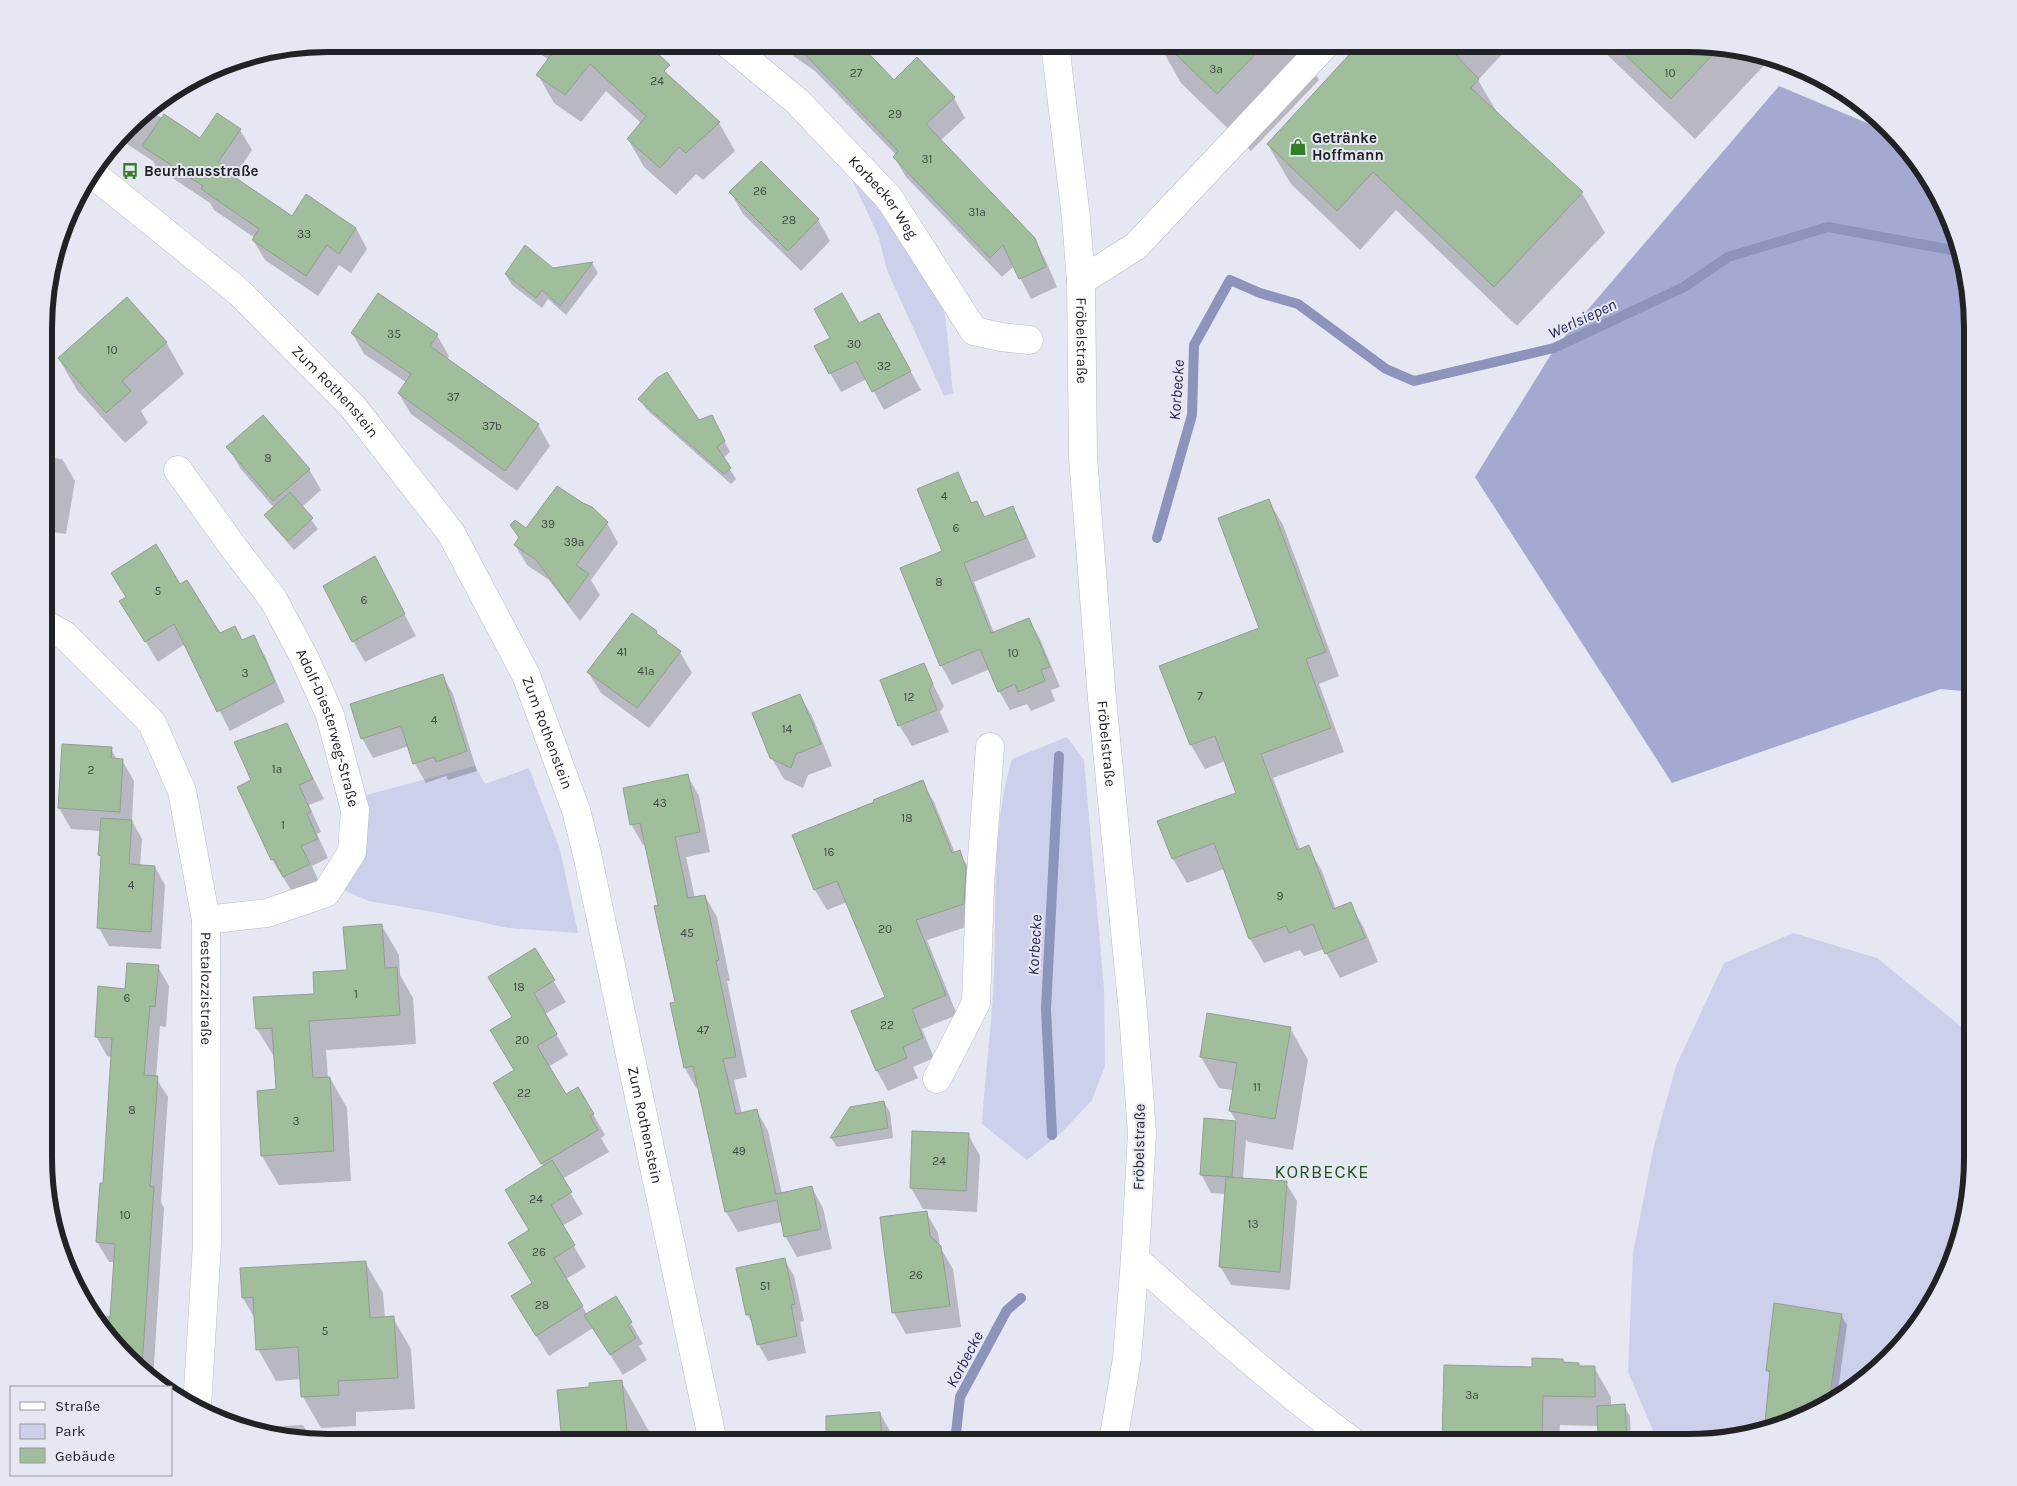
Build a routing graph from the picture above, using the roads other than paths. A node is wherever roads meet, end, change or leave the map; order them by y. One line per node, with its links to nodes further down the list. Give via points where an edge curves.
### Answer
1 (739, 53): 6 (street, Korbecker Weg, via 798,102 889,198 974,331)
2 (1056, 53): 5 (street, Fröbelstraße)
3 (1318, 53): 5 (street, via 1136,246)
4 (97, 178): 14 (street, Zum Rothenstein, via 239,292 353,407 451,533 526,675 576,810 587,854)
5 (1081, 281): 12 (street, Fröbelstraße, via 1083,458 1102,700 1134,1012 1142,1133)
6 (1029, 340)
7 (178, 470): 10 (street, Adolf-Diesterweg-Straße, via 273,598 304,657 330,715 355,810 352,852 326,893 267,913)
8 (53, 629): 10 (street, Pestalozzistraße, via 63,634 152,723 182,791)
9 (990, 748): 11 (street, via 976,1003)
10 (206, 920): 13 (street, Pestalozzistraße, via 208,1244)
11 (937, 1079)
12 (1135, 1259): 15 (street, Fröbelstraße, via 1127,1358); 16 (street, via 1236,1349)
13 (197, 1400)
14 (711, 1434)
15 (1114, 1434)
16 (1342, 1434)

